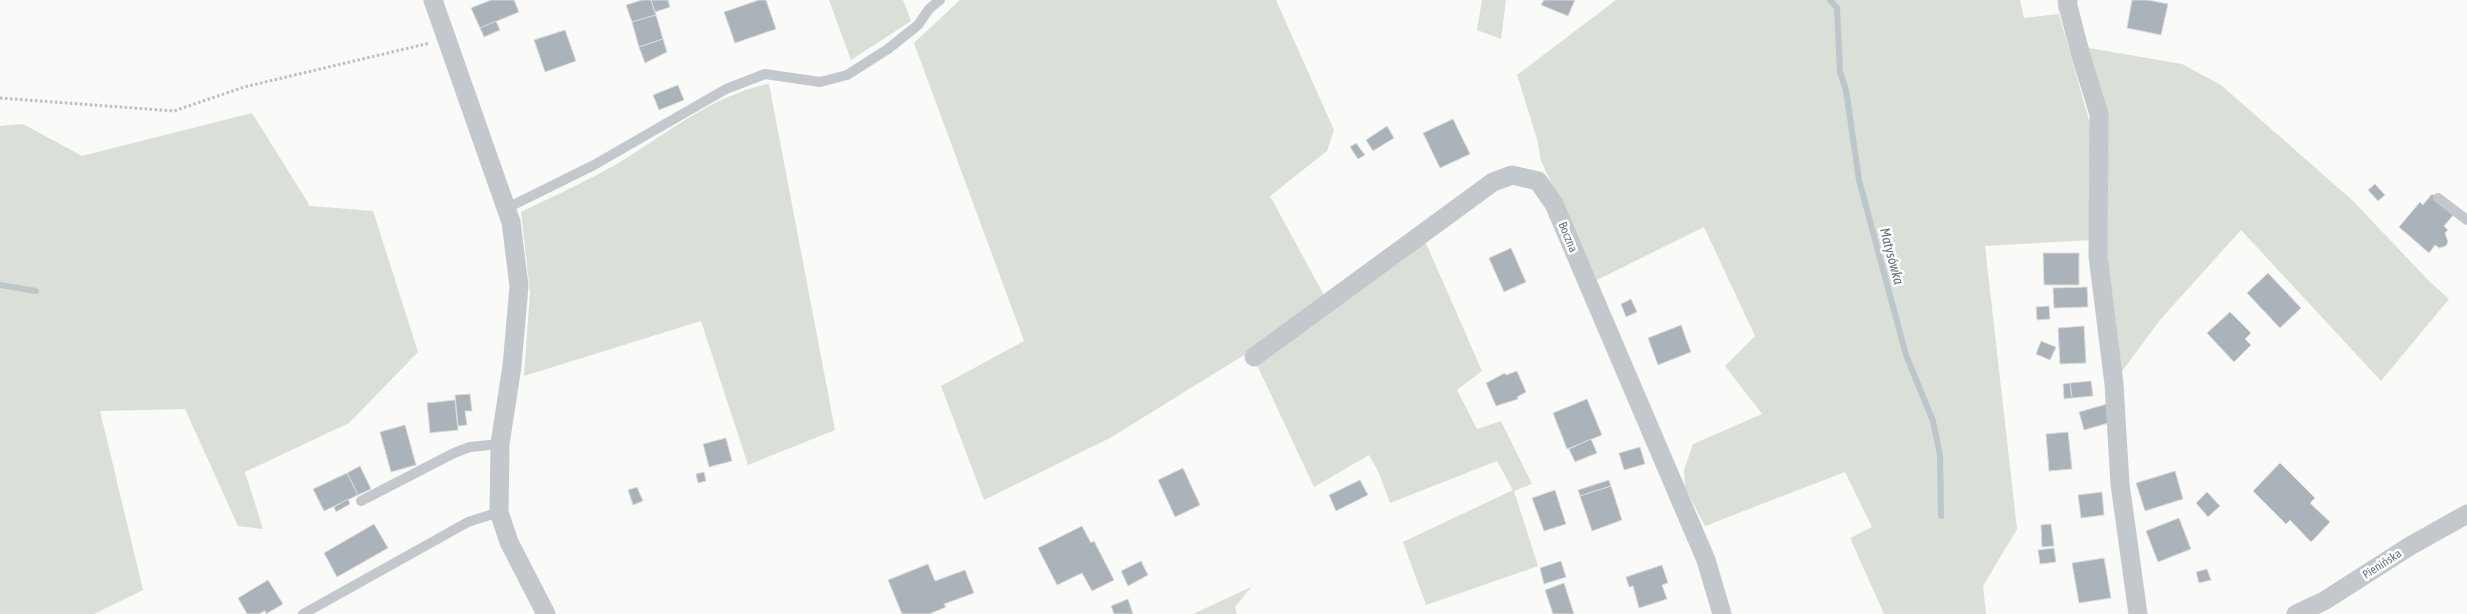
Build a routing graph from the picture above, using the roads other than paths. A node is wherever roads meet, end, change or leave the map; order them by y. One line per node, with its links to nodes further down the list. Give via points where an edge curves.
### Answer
1 (432, 0): 5 (street)
2 (940, 0): 5 (lane, via 918,25 848,75 820,82 765,74 734,86 594,165)
3 (2068, 0): 15 (street, via 2099,114 2098,256 2114,384 2120,484)
4 (2438, 198): 6 (lane)
5 (507, 208): 8 (street, via 519,286 512,366)
6 (2467, 220)
7 (1254, 356): 14 (street, Boczna, via 1493,182 1512,175 1538,181 1554,204 1644,413 1706,560)
8 (500, 444): 9 (lane, via 470,447); 10 (street)
9 (361, 501)
10 (499, 512): 12 (lane, via 468,522); 13 (street, via 509,542)
11 (2467, 514): 16 (street, Pienińska, via 2410,546 2324,602)
12 (303, 614)
13 (546, 614)
14 (1722, 614)
15 (2138, 614)
16 (2296, 614)

